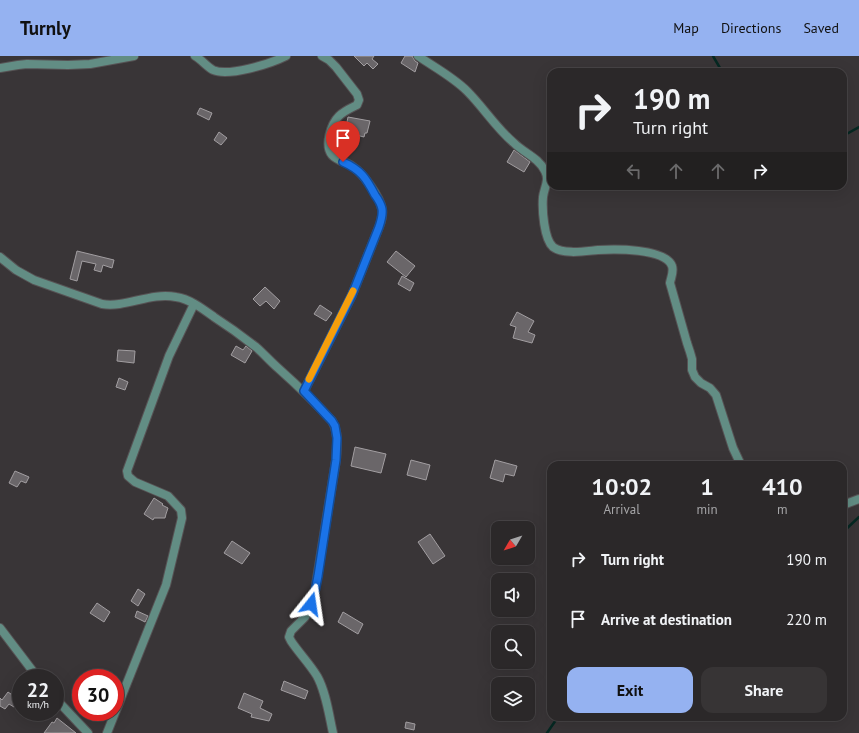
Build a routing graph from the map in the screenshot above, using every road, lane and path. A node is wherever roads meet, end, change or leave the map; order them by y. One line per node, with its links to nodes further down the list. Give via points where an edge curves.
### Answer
1 (134, 56): 6 (street, via 90,64 27,64)
2 (195, 56): 3 (street, via 212,69 222,72 269,64)
3 (286, 56)
4 (322, 56): 11 (street, via 336,67 359,100 357,105 338,117 329,136 328,148 334,157 354,167 365,178 380,204 382,218 352,295)
5 (418, 56): 7 (street, via 462,86 496,126 538,162)
6 (0, 68)
7 (547, 175)
8 (547, 179): 12 (street, via 543,198 545,229 549,241 555,248 582,252 640,251 662,256 672,264 670,283 690,352 693,374 716,395)
9 (0, 257): 10 (street, via 34,280 102,304 117,305 162,296 176,297)
10 (194, 304): 11 (street, via 257,348); 19 (street, via 169,356 127,471 128,476 135,482 168,496 181,510 182,518 166,585)
11 (304, 391): 20 (street, via 332,421 337,432 337,445 315,591 308,612 291,631 289,637 318,677)
12 (739, 461)
13 (859, 499): 14 (street)
14 (847, 504)
15 (0, 628): 16 (street)
16 (31, 669)
17 (64, 708): 18 (street)
18 (88, 733)
19 (107, 733)
20 (334, 733)

